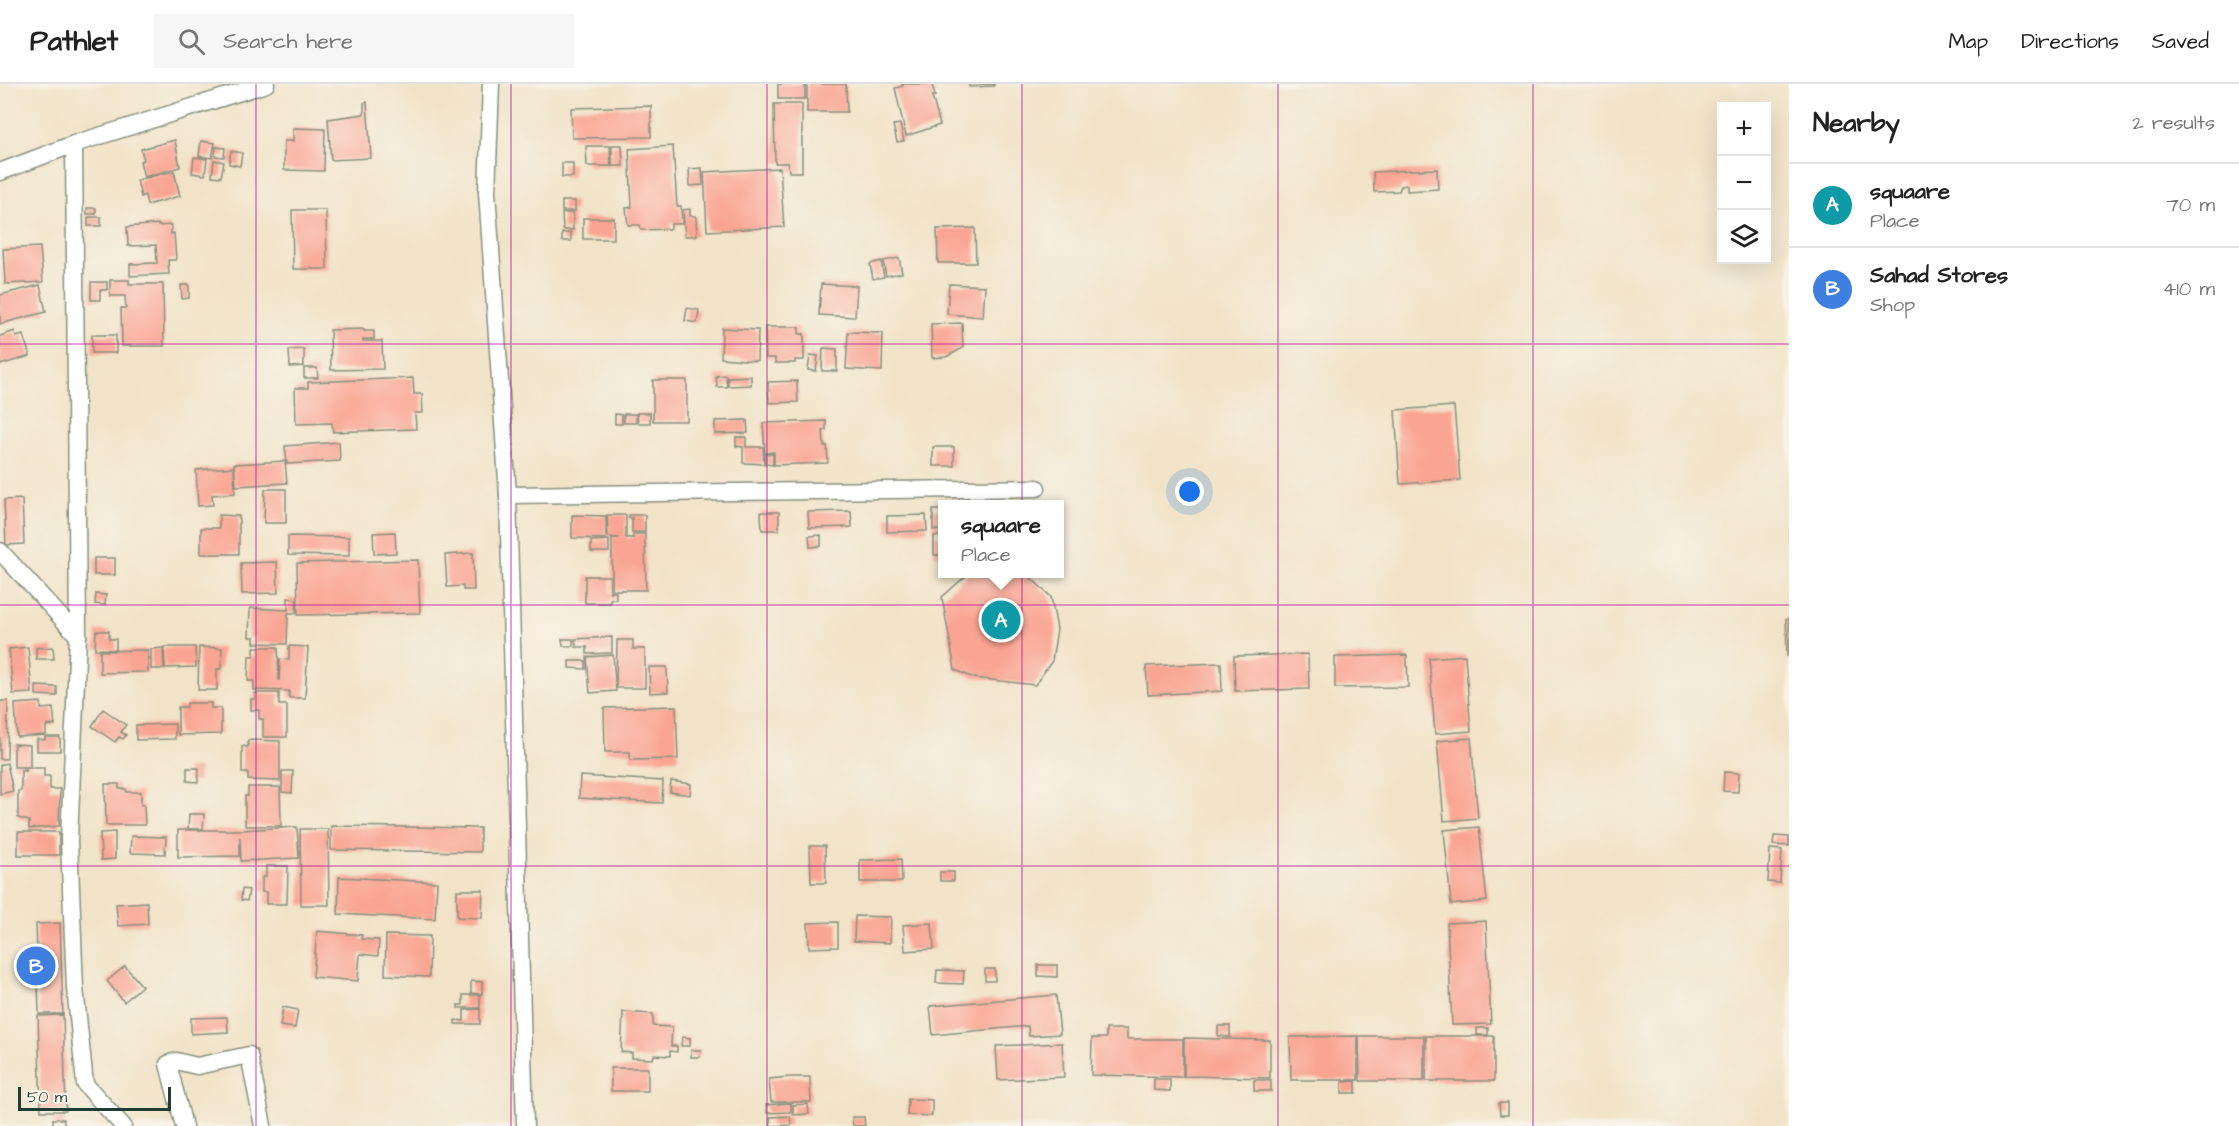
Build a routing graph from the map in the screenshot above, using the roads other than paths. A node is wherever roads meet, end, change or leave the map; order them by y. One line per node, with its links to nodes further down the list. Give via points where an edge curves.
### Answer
1 (266, 84): 3 (street)
2 (491, 84): 7 (street, via 487,192)
3 (225, 90): 4 (street)
4 (74, 144): 5 (street); 9 (street)
5 (0, 172)
6 (1037, 488): 7 (street)
7 (508, 495): 13 (street)
8 (0, 551): 9 (street)
9 (78, 636): 10 (street, via 69,840 75,988 85,1084)
10 (123, 1126)
11 (184, 1126): 12 (street, via 168,1064 176,1061 197,1066 249,1055)
12 (263, 1126)
13 (525, 1126)

